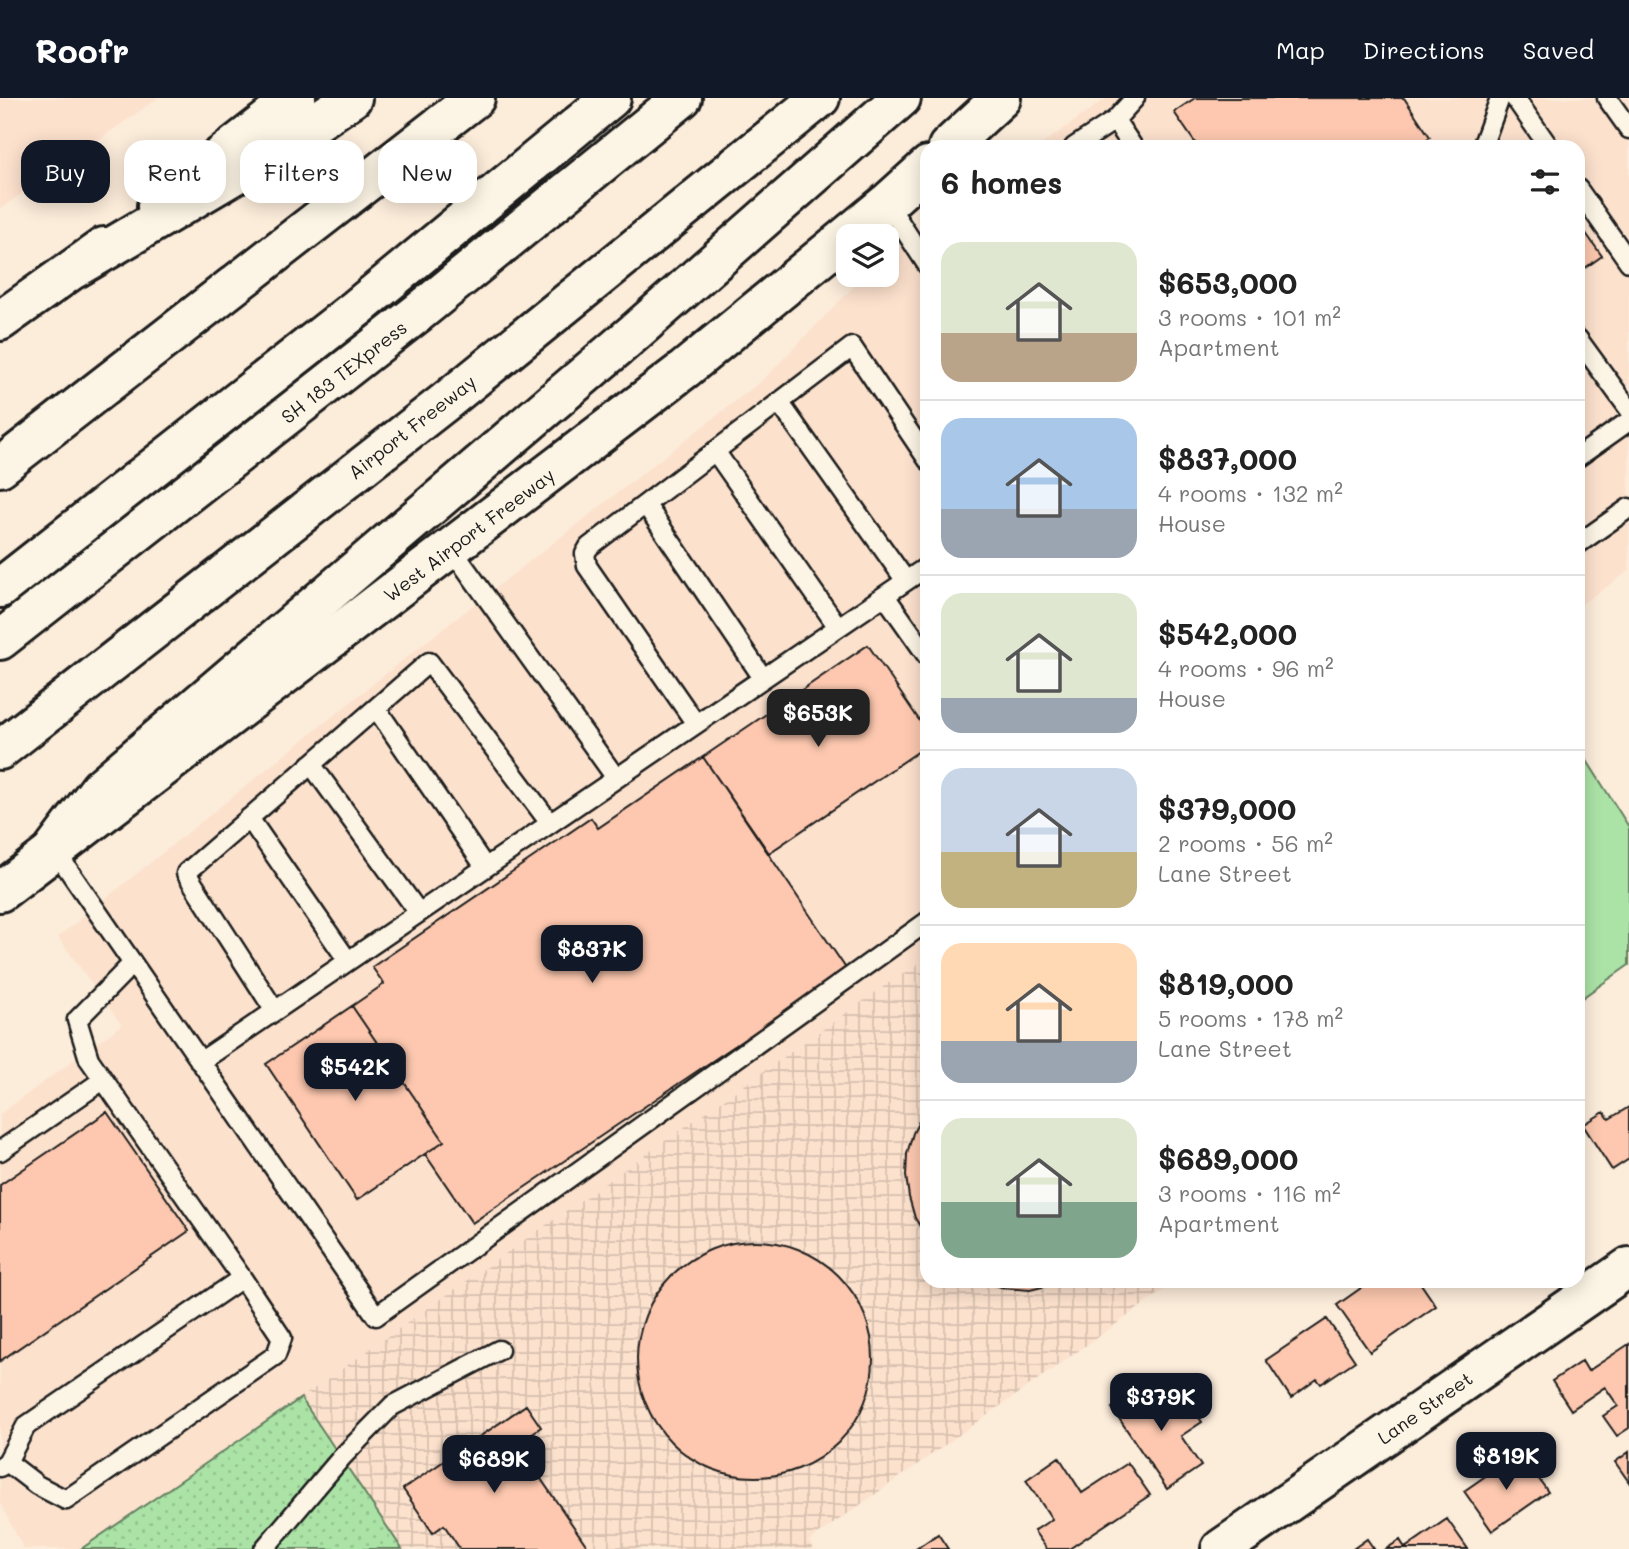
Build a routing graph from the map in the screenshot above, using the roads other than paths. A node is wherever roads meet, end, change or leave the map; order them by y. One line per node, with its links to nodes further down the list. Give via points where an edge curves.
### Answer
1 (296, 98): 25 (main road)
2 (352, 98): 25 (main road, via 261,159)
3 (475, 98): 34 (main road)
4 (611, 98): 41 (main road, via 356,308)
5 (682, 98): 44 (main road, SH 183 TEXpress, via 419,312)
6 (820, 98): 49 (main road, Airport Freeway, via 445,402)
7 (901, 98): 55 (main road, via 635,332 100,788)
8 (1001, 98): 15 (main road)
9 (1135, 98): 13 (lane)
10 (1500, 98): 18 (lane)
11 (1515, 98): 19 (lane)
12 (1607, 98): 14 (lane)
13 (1115, 120): 16 (lane); 17 (lane)
14 (1629, 129)
15 (956, 140)
16 (1085, 140)
17 (1128, 140)
18 (1485, 140)
19 (1544, 140)
20 (920, 173): 22 (main road, West Airport Freeway)
21 (1585, 199): 24 (lane)
22 (887, 203): 23 (lane); 38 (main road, West Airport Freeway, via 685,369)
23 (920, 244)
24 (1629, 262)
25 (76, 268): 26 (main road)
26 (0, 321)
27 (1585, 349): 29 (lane)
28 (779, 402): 31 (lane, via 852,346); 32 (lane); 40 (lane)
29 (1629, 409)
30 (1629, 421): 33 (lane)
31 (920, 448)
32 (715, 451): 35 (lane); 43 (lane)
33 (1585, 452)
34 (0, 467)
35 (646, 505): 46 (lane); 48 (lane, via 589,547 585,559)
36 (1629, 508): 37 (lane)
37 (1585, 539)
38 (451, 548): 52 (lane); 55 (main road, West Airport Freeway)
39 (920, 571): 40 (lane)
40 (906, 581): 42 (lane)
41 (0, 587)
42 (885, 596): 43 (lane); 45 (lane)
43 (838, 627): 46 (lane)
44 (0, 640)
45 (920, 646)
46 (763, 678): 48 (lane)
47 (376, 708): 50 (lane); 54 (lane, via 429,662); 56 (lane)
48 (696, 724): 52 (lane)
49 (14, 740): 51 (main road, Airport Freeway)
50 (311, 764): 53 (lane); 58 (lane)
51 (0, 766)
52 (616, 778): 54 (lane)
53 (249, 818): 60 (lane); 62 (lane, via 186,873)
54 (550, 823): 56 (lane)
55 (54, 849): 57 (main road, West Airport Freeway); 61 (lane)
56 (485, 867): 58 (lane)
57 (0, 892)
58 (419, 913): 60 (lane)
59 (920, 927): 63 (lane, via 376,1316)
60 (348, 961): 62 (lane)
61 (132, 964): 63 (lane); 64 (lane, via 77,1020 89,1059)
62 (275, 1011): 63 (lane)
63 (200, 1062)
64 (103, 1080): 65 (lane); 67 (lane)
65 (0, 1151)
66 (1629, 1267): 71 (main road, Lane Street)
67 (242, 1278): 69 (lane, via 26,1426); 69 (lane, via 282,1338 276,1354 66,1500)
68 (499, 1350): 70 (lane, via 392,1406)
69 (4, 1465)
70 (264, 1549)
71 (1221, 1549)

